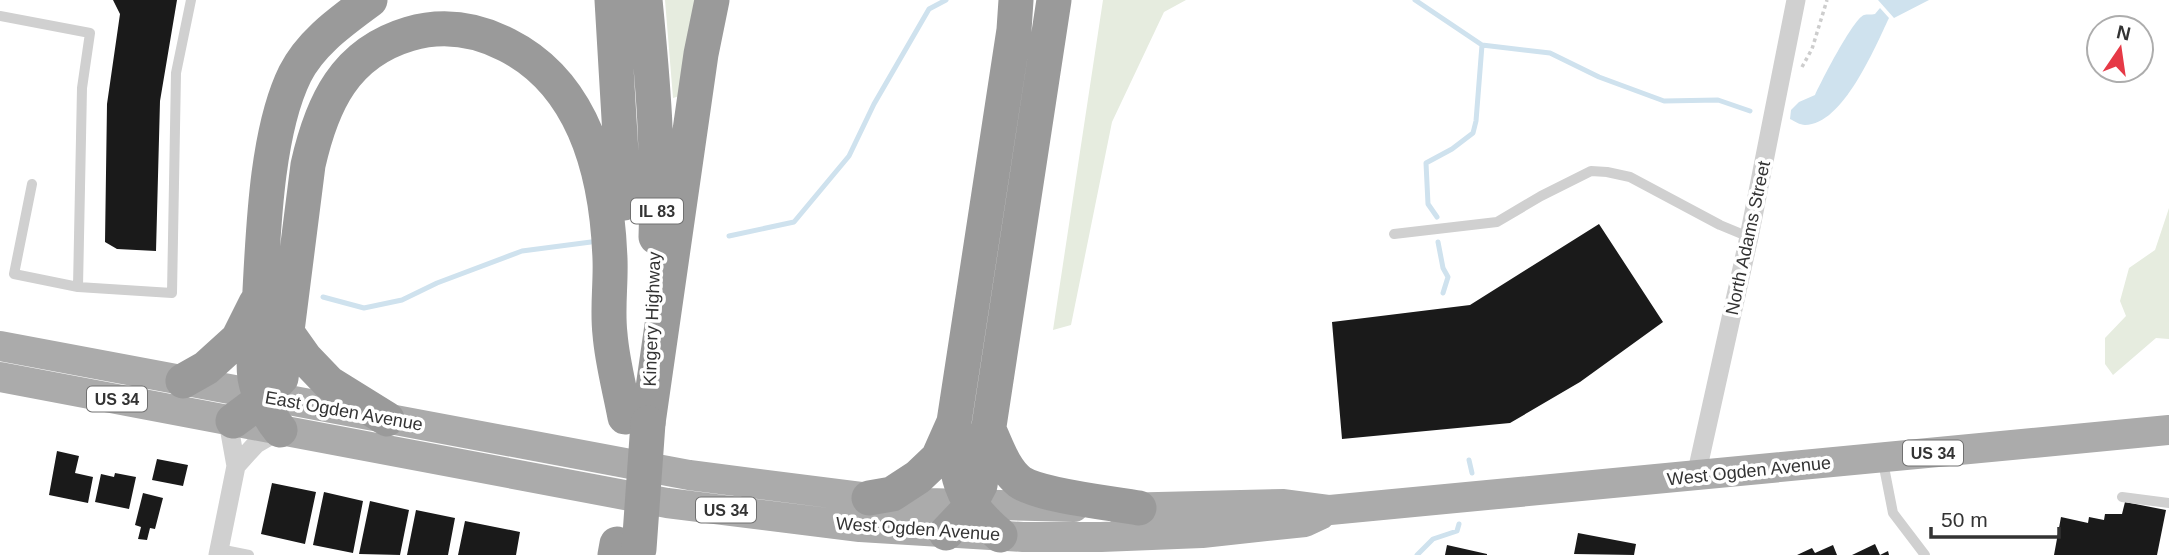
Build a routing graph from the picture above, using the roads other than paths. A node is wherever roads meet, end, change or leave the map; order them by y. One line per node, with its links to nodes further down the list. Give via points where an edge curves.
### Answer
1 (191, 0): 13 (lane, via 176,73 172,293)
2 (370, 0): 14 (highway, via 329,30 296,72 287,94 271,170)
3 (612, 0): 22 (highway, Kingery Highway / IL 83)
4 (645, 0): 22 (highway, Kingery Highway / IL 83, via 658,174)
5 (712, 0): 22 (highway)
6 (1016, 0): 23 (highway)
7 (1054, 0): 25 (highway)
8 (1796, 0): 12 (street, North Adams Street)
9 (0, 16): 13 (lane, via 90,33 82,88)
10 (32, 184): 13 (lane, via 14,274)
11 (1394, 234): 12 (lane, via 1497,222 1591,171 1630,177)
12 (1749, 237): 31 (street, North Adams Street)
13 (78, 288)
14 (259, 297): 18 (highway, via 238,339); 19 (highway, via 255,375)
15 (288, 334): 19 (highway, via 281,378); 20 (highway, via 329,383); 22 (highway, via 308,165 323,114 351,67 370,51 424,30 461,29 527,55 555,82 579,118 597,160 607,211 610,333)
16 (0, 346): 18 (main road, East Ogden Avenue / US 34)
17 (0, 377): 21 (main road, East Ogden Avenue / US 34)
18 (184, 381): 19 (main road, East Ogden Avenue / US 34)
19 (262, 396): 20 (main road, East Ogden Avenue / US 34); 21 (highway); 24 (highway)
20 (387, 419): 30 (main road, East Ogden Avenue / US 34)
21 (229, 420): 24 (main road, East Ogden Avenue / US 34); 28 (street)
22 (636, 420): 40 (highway, Kingery Highway / IL 83)
23 (954, 422): 33 (highway, via 938,458 918,477 892,494); 35 (highway, via 957,475)
24 (280, 430): 28 (street, via 256,444); 29 (main road, East Ogden Avenue / US 34)
25 (989, 430): 35 (highway, via 980,485); 36 (highway, via 1003,461 1020,482 1050,493)
26 (2169, 430): 27 (main road, West Ogden Avenue / US 34)
27 (1882, 458): 31 (main road, West Ogden Avenue / US 34); 43 (lane, via 1893,513)
28 (236, 466): 41 (street)
29 (508, 472): 38 (main road, West Ogden Avenue / US 34, via 667,503)
30 (689, 475): 33 (main road, West Ogden Avenue / US 34)
31 (1696, 476): 37 (main road, West Ogden Avenue / US 34)
32 (2122, 497): 34 (lane)
33 (869, 498): 35 (main road, West Ogden Avenue / US 34)
34 (2169, 503)
35 (971, 504): 36 (main road, West Ogden Avenue / US 34); 38 (highway); 39 (highway)
36 (1139, 508): 37 (main road, West Ogden Avenue / US 34, via 1284,504)
37 (1330, 510): 39 (main road, West Ogden Avenue / US 34, via 1305,522 1202,533)
38 (946, 533): 39 (main road, West Ogden Avenue / US 34)
39 (1000, 536)
40 (628, 551)
41 (219, 552): 42 (lane)
42 (248, 555)
43 (1925, 555)

